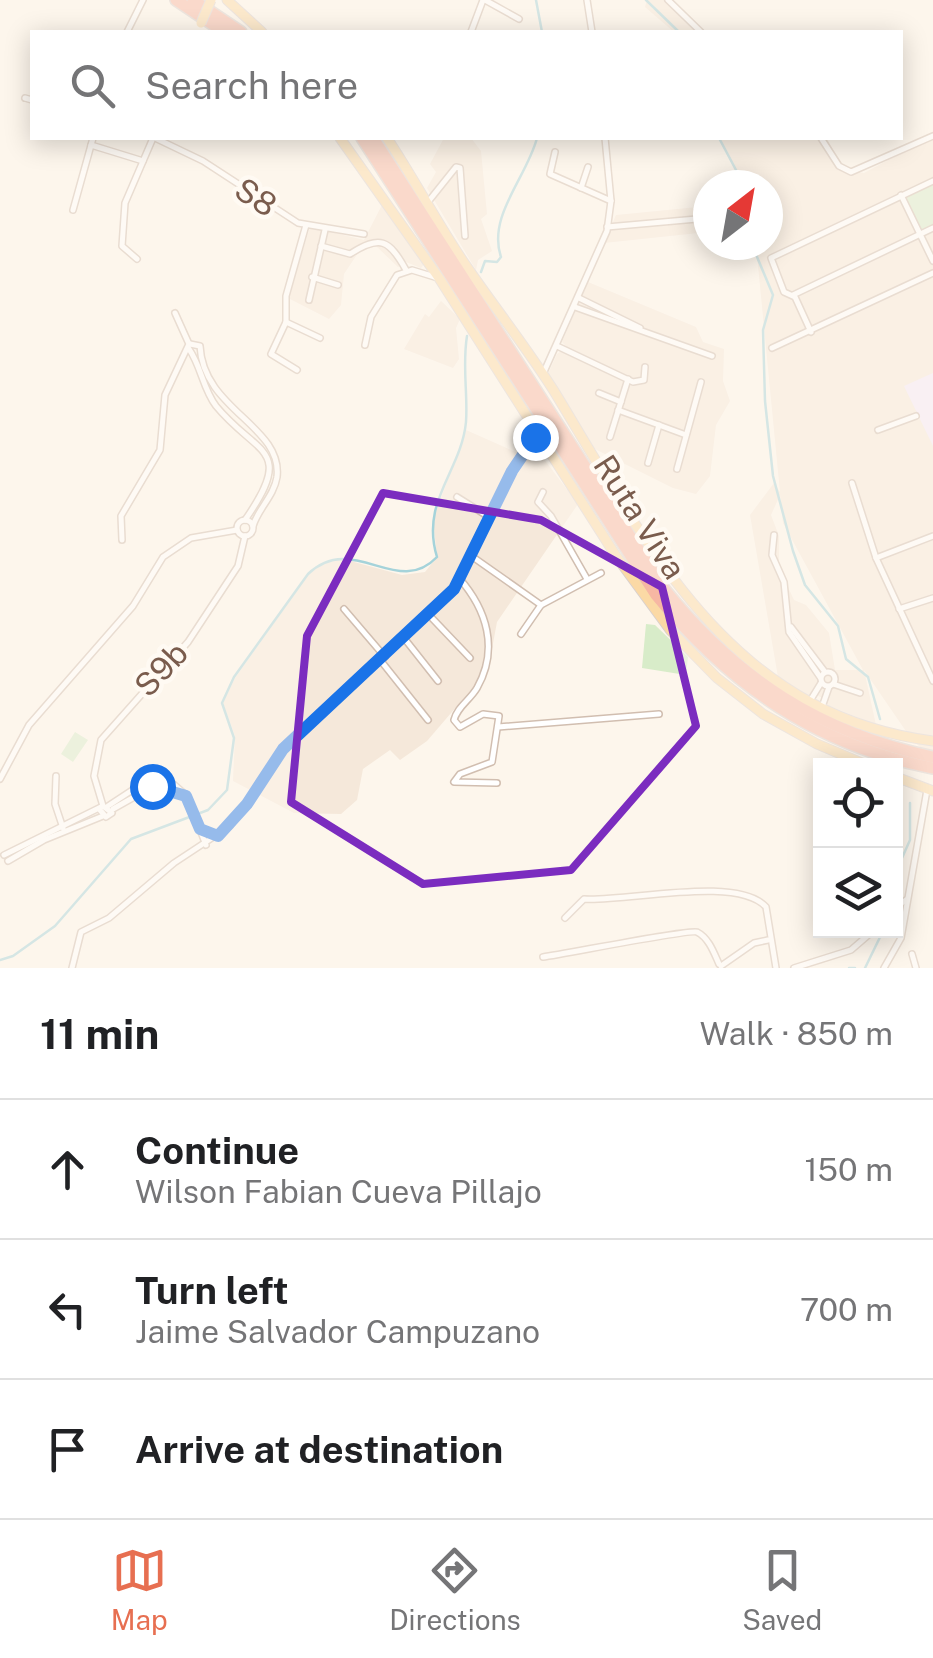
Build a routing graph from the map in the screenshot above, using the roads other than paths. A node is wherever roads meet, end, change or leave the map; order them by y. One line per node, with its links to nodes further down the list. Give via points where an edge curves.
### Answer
1 (143, 0): 11 (street)
2 (176, 0): 12 (highway)
3 (193, 0): 13 (highway)
4 (212, 0): 10 (main road, bridge)
5 (227, 0): 14 (main road)
6 (484, 0): 9 (street); 15 (street)
7 (587, 0): 16 (street)
8 (668, 0): 17 (street)
9 (519, 19)
10 (198, 28)
11 (128, 30)
12 (221, 30)
13 (237, 30)
14 (260, 30)
15 (472, 30)
16 (592, 30)
17 (699, 30)
18 (933, 136): 26 (street, via 856,172 839,166)
19 (153, 140): 29 (street)
20 (158, 140): 38 (street, S8)
21 (341, 140): 53 (main road, Ruta Viva)
22 (363, 140): 123 (highway, Ruta Viva, via 686,632 738,680 798,721 864,751)
23 (375, 140): 45 (highway, Ruta Viva)
24 (388, 140): 34 (main road, Ruta Viva)
25 (605, 140): 35 (street)
26 (821, 140)
27 (92, 141): 29 (street); 36 (street)
28 (555, 152): 32 (street, via 550,173)
29 (143, 161): 47 (street, via 126,202 122,236 126,252)
30 (588, 167): 32 (street)
31 (933, 180): 33 (street)
32 (580, 188): 35 (street)
33 (900, 195): 43 (street); 55 (street, via 770,260 784,292)
34 (428, 202): 44 (street, via 460,168); 49 (main road, Ruta Viva)
35 (611, 202): 39 (street)
36 (73, 210)
37 (693, 219): 39 (street)
38 (306, 224): 42 (street, S8); 60 (street, S8, via 286,296)
39 (607, 227): 56 (street)
40 (933, 228): 43 (street)
41 (325, 230): 46 (street)
42 (364, 234)
43 (920, 234): 48 (street); 55 (street)
44 (466, 236)
45 (439, 237): 49 (highway); 122 (highway, Ruta Viva, via 693,625 744,673 804,712)
46 (321, 246): 50 (street, via 350,254 380,241); 52 (street)
47 (137, 259)
48 (933, 261)
49 (466, 266): 71 (main road, Ruta Viva)
50 (406, 270): 53 (street); 65 (street, via 370,317)
51 (933, 274): 62 (street)
52 (312, 277): 54 (street); 57 (street)
53 (439, 278): 80 (main road, Ruta Viva)
54 (338, 286)
55 (793, 295): 62 (street)
56 (578, 298): 58 (street); 61 (street)
57 (308, 300)
58 (575, 306): 61 (street); 66 (street)
59 (175, 313): 64 (street)
60 (286, 322): 63 (street); 70 (street, S8, via 271,354)
61 (642, 330): 68 (street)
62 (811, 332): 67 (street)
63 (320, 338)
64 (189, 345): 89 (street, via 216,405 256,441 268,462 268,481); 90 (street, S9b, via 200,346 222,402 272,450 275,485); 95 (street, via 166,395 160,450 121,516)
65 (365, 345)
66 (557, 346): 71 (street); 72 (street)
67 (772, 348)
68 (712, 356)
69 (645, 368): 72 (street, via 642,382)
70 (297, 370)
71 (543, 374): 115 (main road, Ruta Viva, via 618,502 680,590 746,658)
72 (628, 379): 75 (street)
73 (701, 382): 81 (street)
74 (599, 393): 75 (street)
75 (621, 402): 76 (street)
76 (618, 410): 78 (street); 82 (street)
77 (916, 416): 79 (street)
78 (659, 425): 81 (street); 83 (street)
79 (878, 430)
80 (536, 435): 88 (street); 121 (main road, Ruta Viva, via 645,598 693,655 763,714)
81 (686, 435): 84 (street)
82 (610, 438)
83 (648, 463)
84 (676, 469)
85 (852, 483): 97 (street)
86 (543, 492): 100 (street, via 538,502)
87 (458, 497): 88 (street)
88 (490, 518): 96 (street)
89 (244, 520): 90 (street); 91 (street)
90 (253, 526): 93 (street, S9b)
91 (237, 530): 93 (street); 125 (street, via 192,538 162,557 126,614 29,725)
92 (774, 534): 110 (street, via 772,555 790,626)
93 (245, 536): 129 (street, S9b, via 238,566 188,642 101,740 94,776)
94 (933, 536): 97 (street)
95 (122, 540)
96 (469, 554): 99 (street); 102 (street)
97 (876, 558): 104 (street)
98 (601, 572): 100 (street)
99 (459, 578): 105 (street); 119 (street, via 486,615 487,655 480,682 454,720 466,727 495,712)
100 (587, 579): 102 (street)
101 (933, 598): 104 (street)
102 (541, 604): 106 (street)
103 (344, 610): 109 (street)
104 (899, 610): 112 (street)
105 (428, 614): 107 (street); 108 (street)
106 (521, 634)
107 (404, 638): 109 (street); 111 (street)
108 (470, 658)
109 (382, 659): 118 (street); 132 (street, via 283,749)
110 (822, 678): 113 (street); 113 (street, via 833,674); 115 (street)
111 (438, 681)
112 (933, 681)
113 (831, 685): 114 (street); 116 (street)
114 (860, 693)
115 (807, 700): 116 (main road, Ruta Viva)
116 (823, 709): 120 (main road, Ruta Viva, via 865,727)
117 (659, 714): 119 (street)
118 (428, 720)
119 (496, 728): 127 (street, via 492,762 454,782)
120 (933, 741)
121 (850, 758)
122 (933, 758)
123 (933, 768)
124 (56, 776): 130 (street, via 54,804)
125 (0, 779)
126 (903, 780): 128 (main road)
127 (497, 783)
128 (930, 790): 136 (street)
129 (105, 810): 130 (street); 131 (street, via 152,780 178,785)
130 (63, 828): 134 (street)
131 (199, 828): 132 (street); 133 (street)
132 (218, 836): 133 (street)
133 (206, 845): 144 (street, via 81,932)
134 (4, 857): 135 (street)
135 (0, 867)
136 (906, 900): 137 (street); 147 (street, via 901,938)
137 (903, 902)
138 (565, 918): 140 (street, via 584,899 725,892 764,904)
139 (865, 938): 146 (street, via 852,950)
140 (768, 940): 143 (street); 145 (street)
141 (912, 954): 148 (street)
142 (543, 957): 143 (street, via 690,930 704,938)
143 (719, 966)
144 (72, 968)
145 (776, 968)
146 (794, 968)
147 (884, 968)
148 (916, 968)

